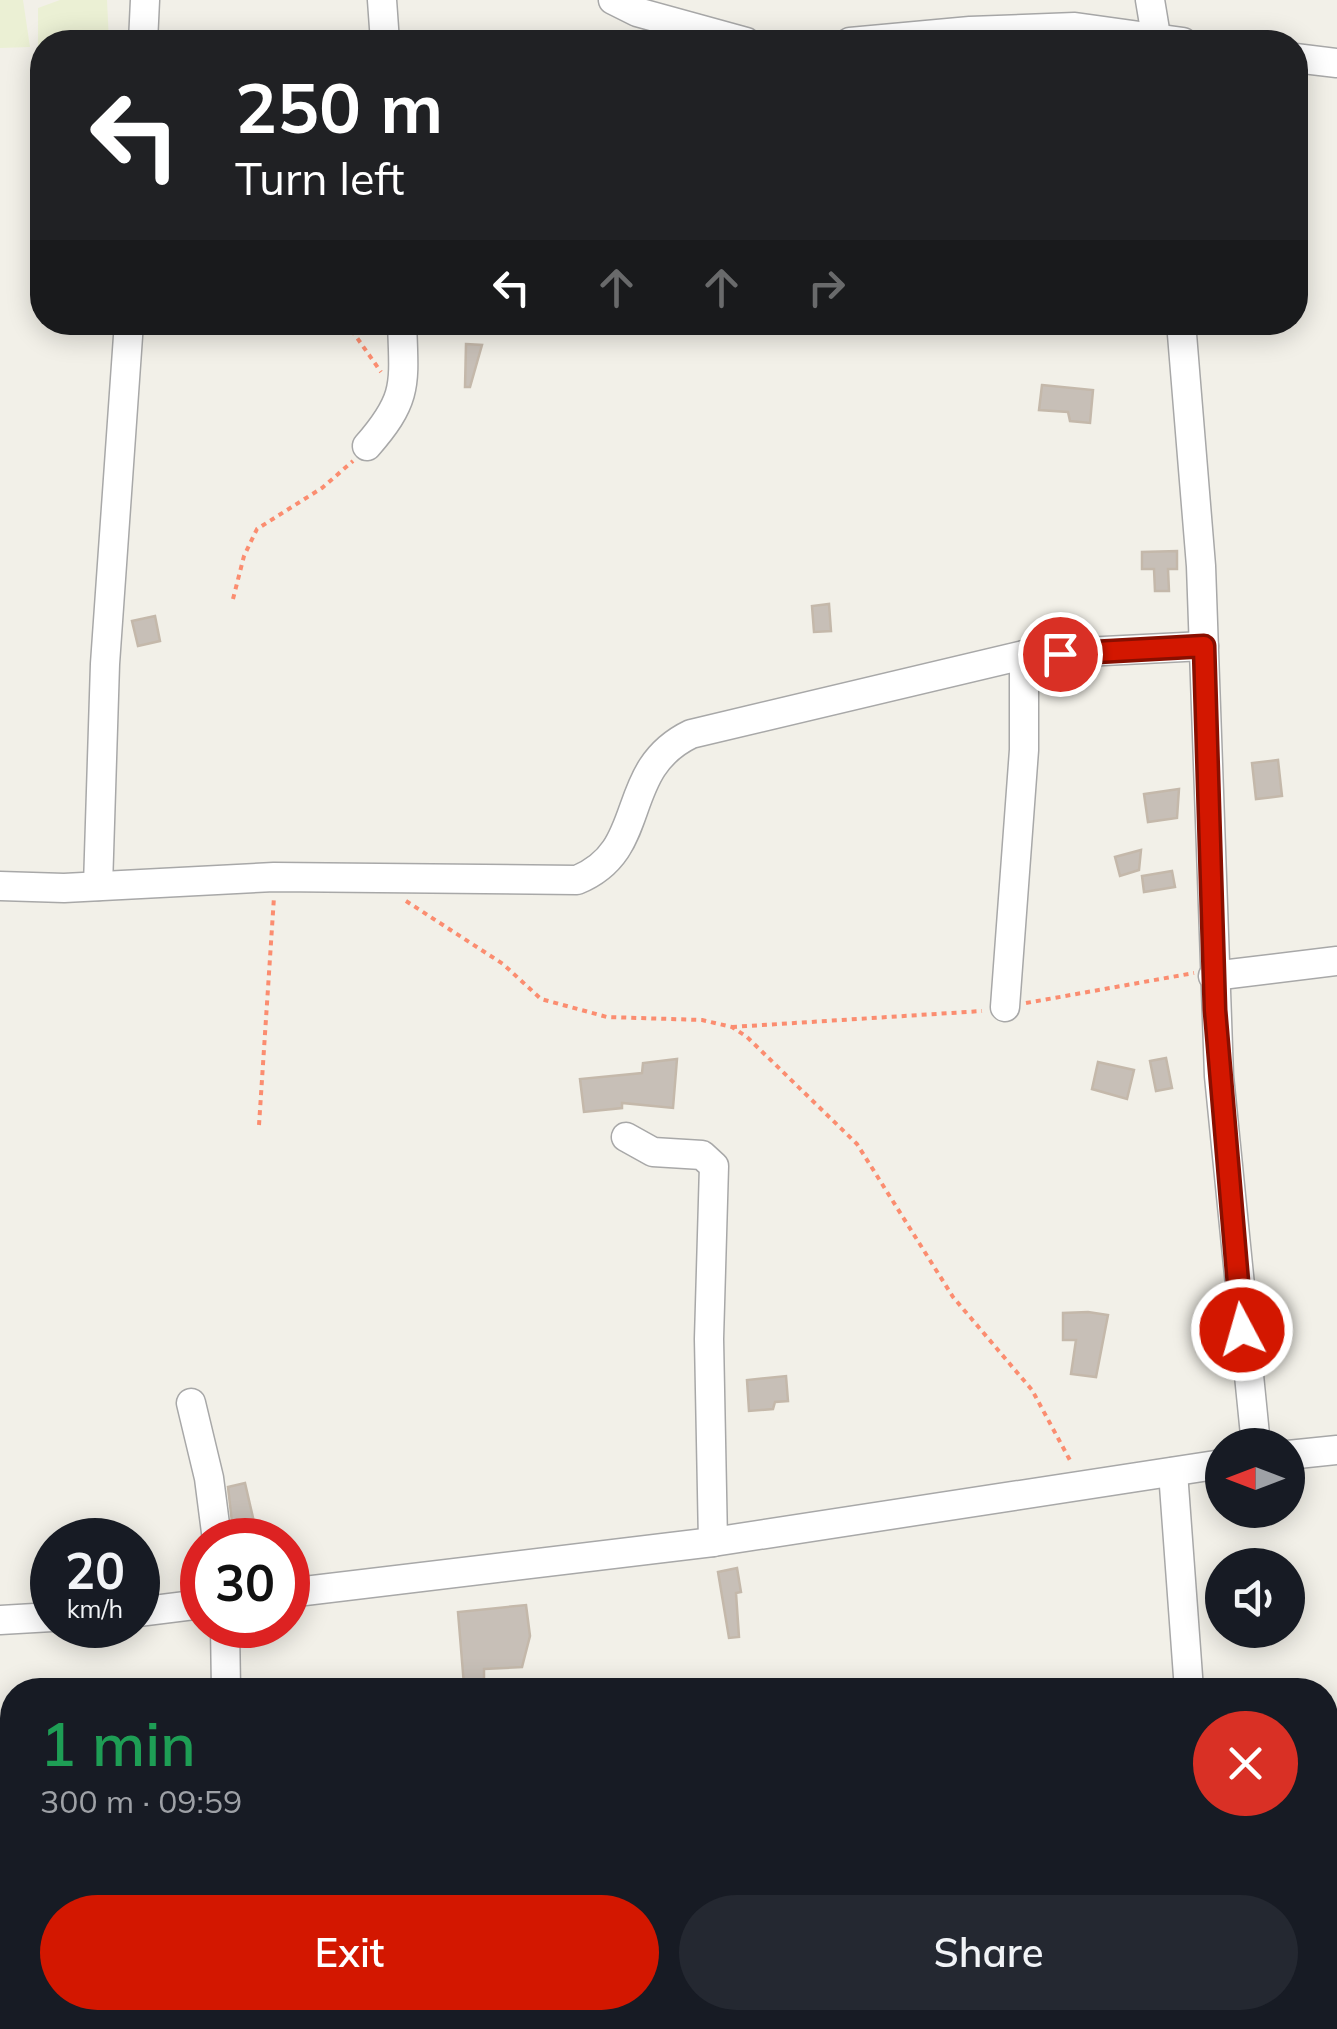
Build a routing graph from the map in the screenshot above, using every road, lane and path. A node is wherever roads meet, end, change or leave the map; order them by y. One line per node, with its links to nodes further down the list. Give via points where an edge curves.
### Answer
1 (145, 0): 5 (street)
2 (382, 0): 6 (street)
3 (613, 0): 7 (street)
4 (1150, 0): 10 (street)
5 (144, 30)
6 (384, 30)
7 (702, 30)
8 (1015, 30): 9 (street)
9 (1112, 30)
10 (1162, 30)
11 (1308, 60): 12 (street)
12 (1337, 63)
13 (128, 335): 25 (street, via 108,608)
14 (355, 335): 17 (path)
15 (402, 335): 17 (street)
16 (1181, 335): 20 (street)
17 (400, 402): 18 (street)
18 (366, 446): 19 (path, via 322,488 257,529)
19 (233, 599)
20 (1204, 646): 21 (street); 27 (street)
21 (1024, 656): 22 (street, via 734,722 668,745 649,767 620,849 601,870 577,880); 28 (street, via 1024,750)
22 (371, 876): 23 (street); 29 (path, via 488,953 542,999 607,1017 702,1020)
23 (274, 877): 25 (street); 30 (path)
24 (0, 886): 25 (street)
25 (98, 886)
26 (1337, 961): 27 (street)
27 (1213, 973): 28 (path); 33 (street)
28 (1004, 1007): 29 (path)
29 (732, 1028): 38 (path, via 858,1144 954,1297 1032,1390)
30 (259, 1124)
31 (626, 1137): 40 (street, via 653,1152 702,1156 714,1166)
32 (191, 1404): 39 (street)
33 (1254, 1428)
34 (1337, 1450): 35 (street)
35 (1305, 1453)
36 (1205, 1467): 37 (street)
37 (1173, 1472): 38 (street); 46 (street)
38 (1084, 1486): 40 (street)
39 (214, 1518)
40 (713, 1542): 41 (street)
41 (310, 1589)
42 (30, 1618): 43 (street)
43 (0, 1620)
44 (226, 1648): 45 (street)
45 (226, 1678)
46 (1188, 1678)

